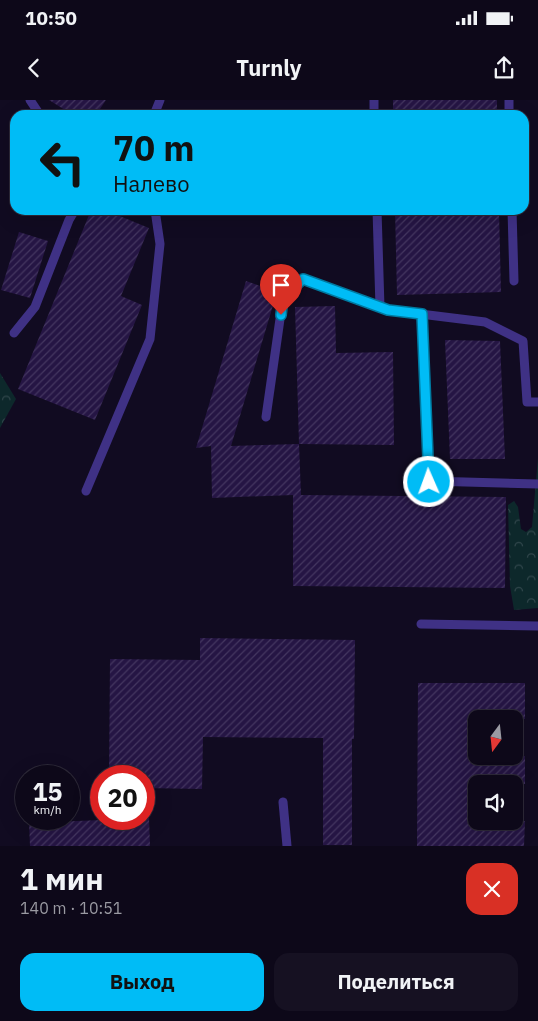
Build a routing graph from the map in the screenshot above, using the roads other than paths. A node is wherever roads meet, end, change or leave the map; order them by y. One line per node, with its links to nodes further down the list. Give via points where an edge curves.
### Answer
1 (72, 215): 8 (lane, via 35,307)
2 (156, 215): 12 (lane, via 160,244 150,338)
3 (377, 215): 6 (lane)
4 (512, 215): 5 (lane)
5 (514, 281)
6 (380, 307): 7 (lane); 10 (lane, via 303,279 283,298)
7 (422, 314): 9 (lane, via 485,322 523,341 527,402); 11 (lane, via 429,482)
8 (14, 333)
9 (538, 402)
10 (266, 418)
11 (538, 484)
12 (86, 491)
13 (421, 624): 14 (lane)
14 (538, 626)
15 (283, 802): 16 (lane)
16 (286, 846)

